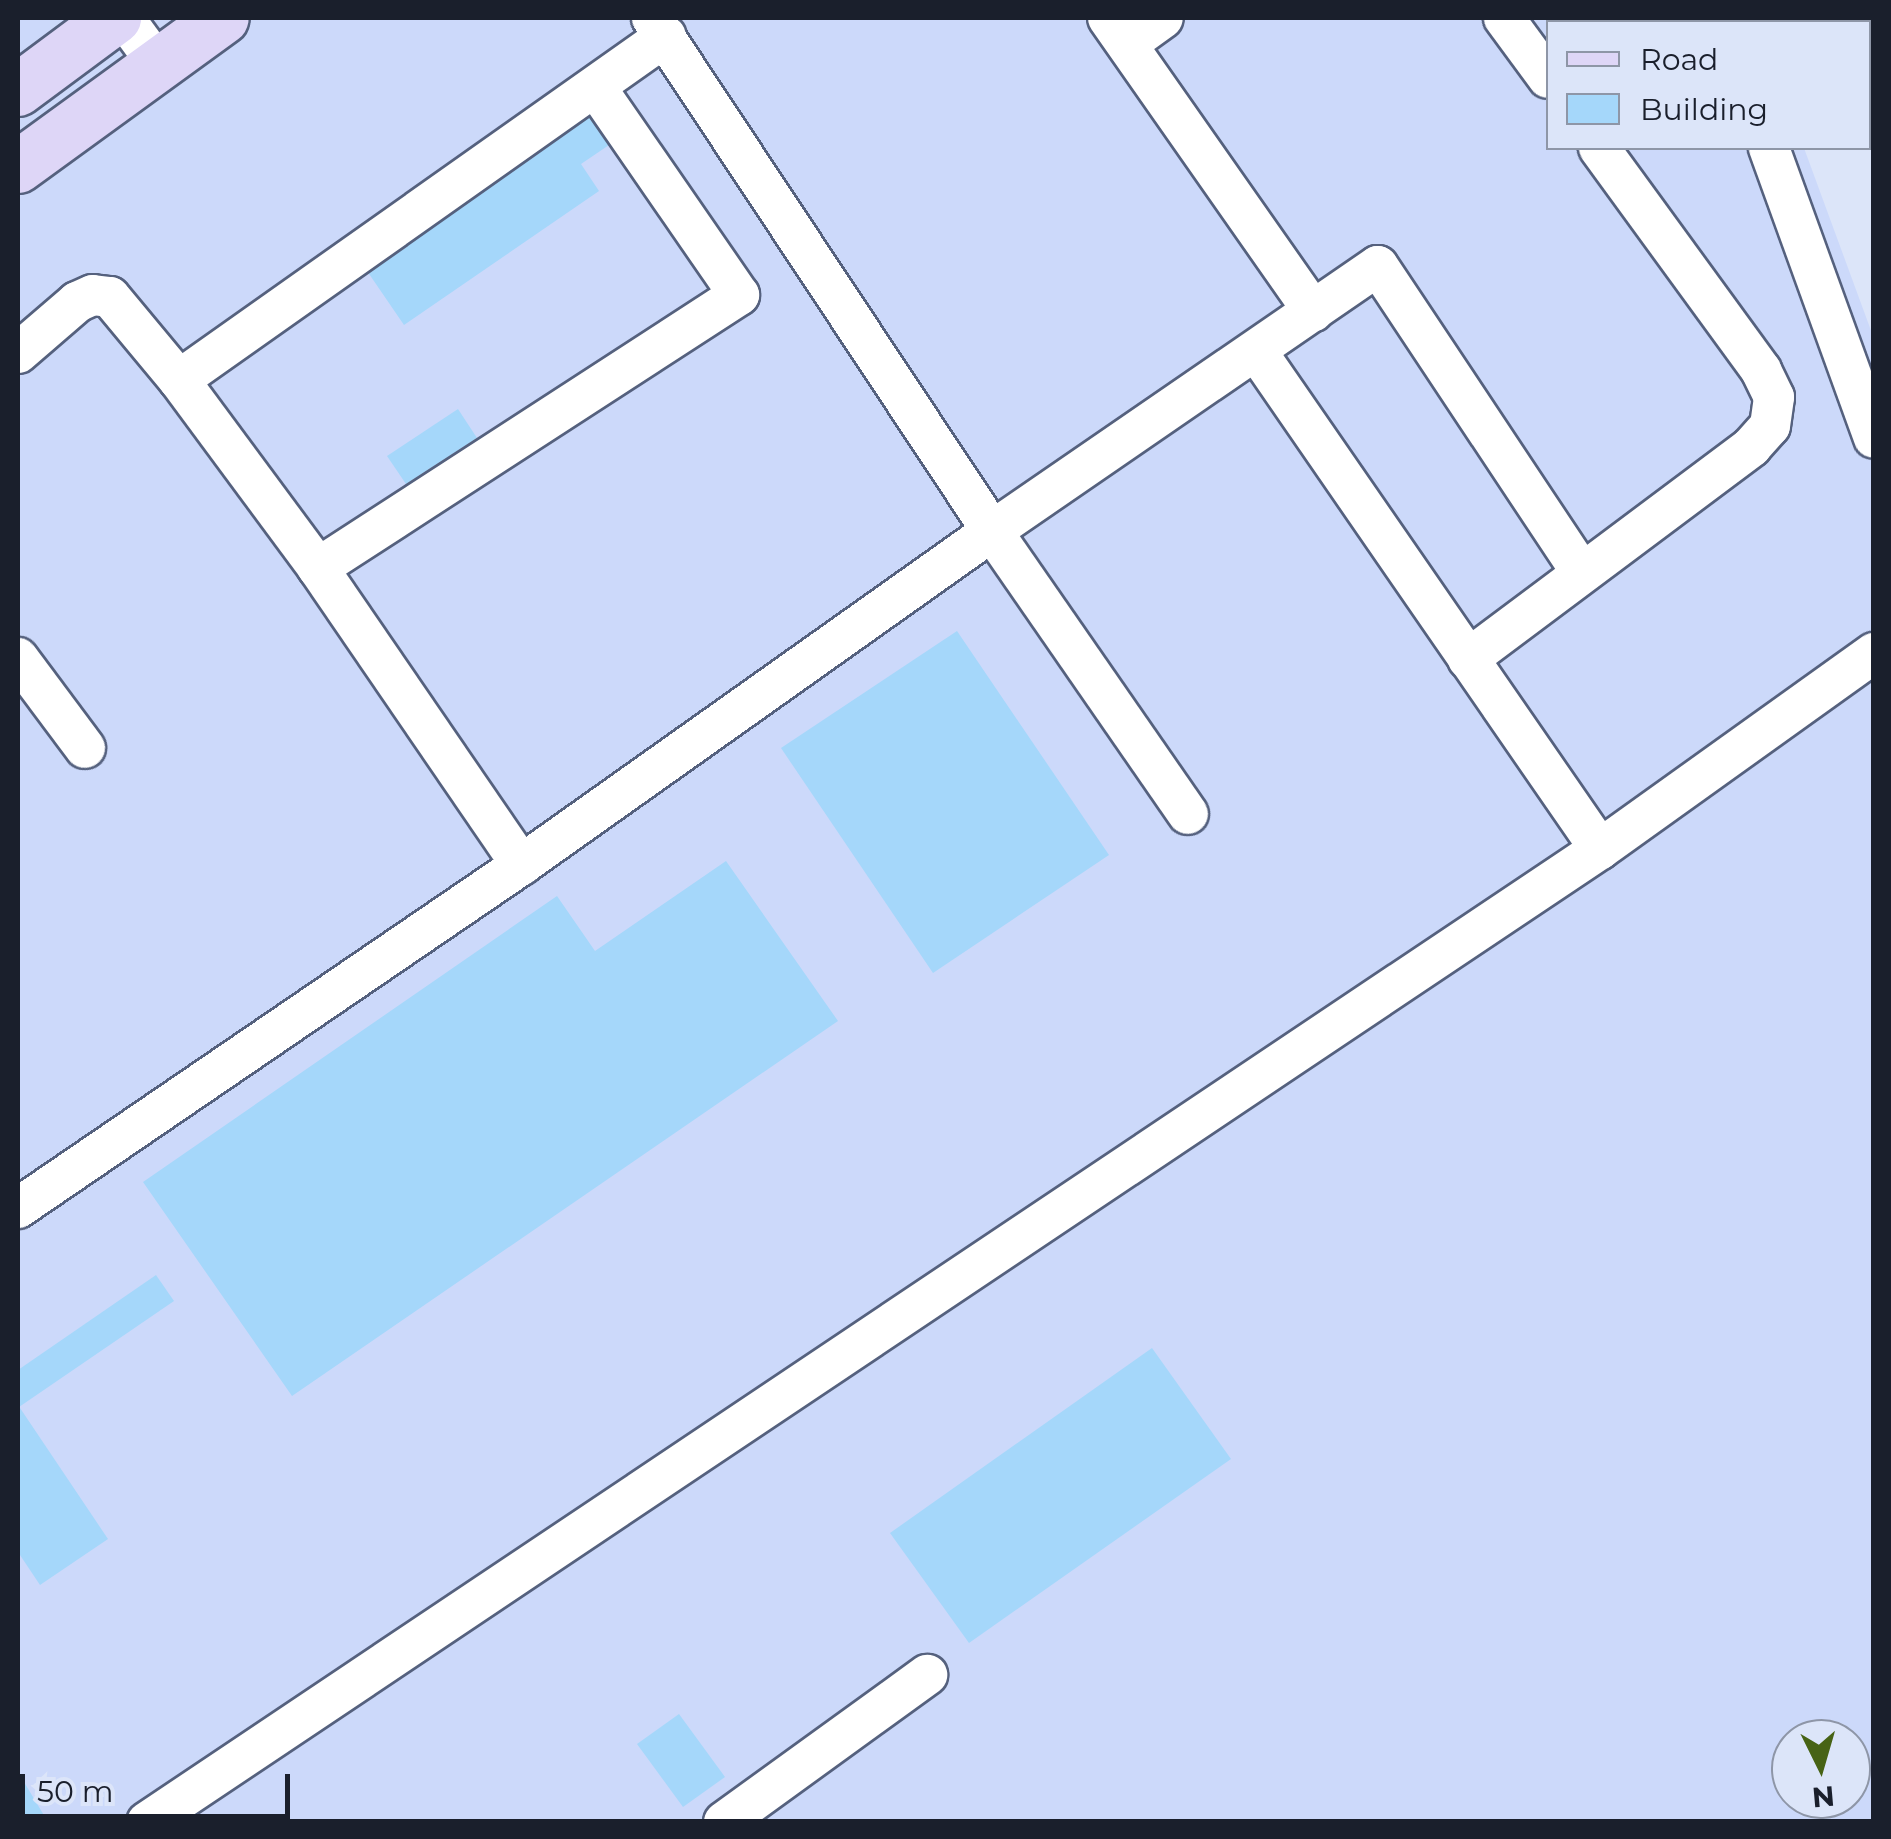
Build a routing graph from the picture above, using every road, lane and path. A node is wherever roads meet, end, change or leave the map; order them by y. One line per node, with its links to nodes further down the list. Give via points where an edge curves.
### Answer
1 (115, 18): 11 (main road)
2 (124, 18): 8 (lane)
3 (223, 18): 8 (main road)
4 (1163, 18): 7 (lane)
5 (1504, 18): 9 (lane)
6 (659, 27): 10 (lane); 20 (lane)
7 (1117, 31): 15 (lane)
8 (158, 64): 14 (main road)
9 (1546, 75)
10 (596, 88): 18 (lane); 21 (lane, via 739,295)
11 (18, 90)
12 (1600, 150): 22 (lane, via 1762,370 1774,396 1770,426 1751,447)
13 (1770, 150): 19 (lane)
14 (18, 167)
15 (1313, 310): 16 (lane); 22 (lane, via 1378,266)
16 (1256, 352): 20 (lane); 25 (lane)
17 (18, 353): 18 (lane, via 77,302 110,297)
18 (180, 380): 21 (lane)
19 (1874, 438)
20 (992, 531): 27 (lane); 29 (lane)
21 (318, 568): 29 (lane)
22 (1581, 572): 25 (lane)
23 (1874, 653): 28 (lane)
24 (18, 658): 26 (lane)
25 (1468, 659): 28 (lane)
26 (85, 748)
27 (1188, 814)
28 (1600, 849): 32 (lane)
29 (522, 864): 30 (lane)
30 (18, 1208)
31 (928, 1675): 33 (lane)
32 (147, 1822)
33 (724, 1822)

